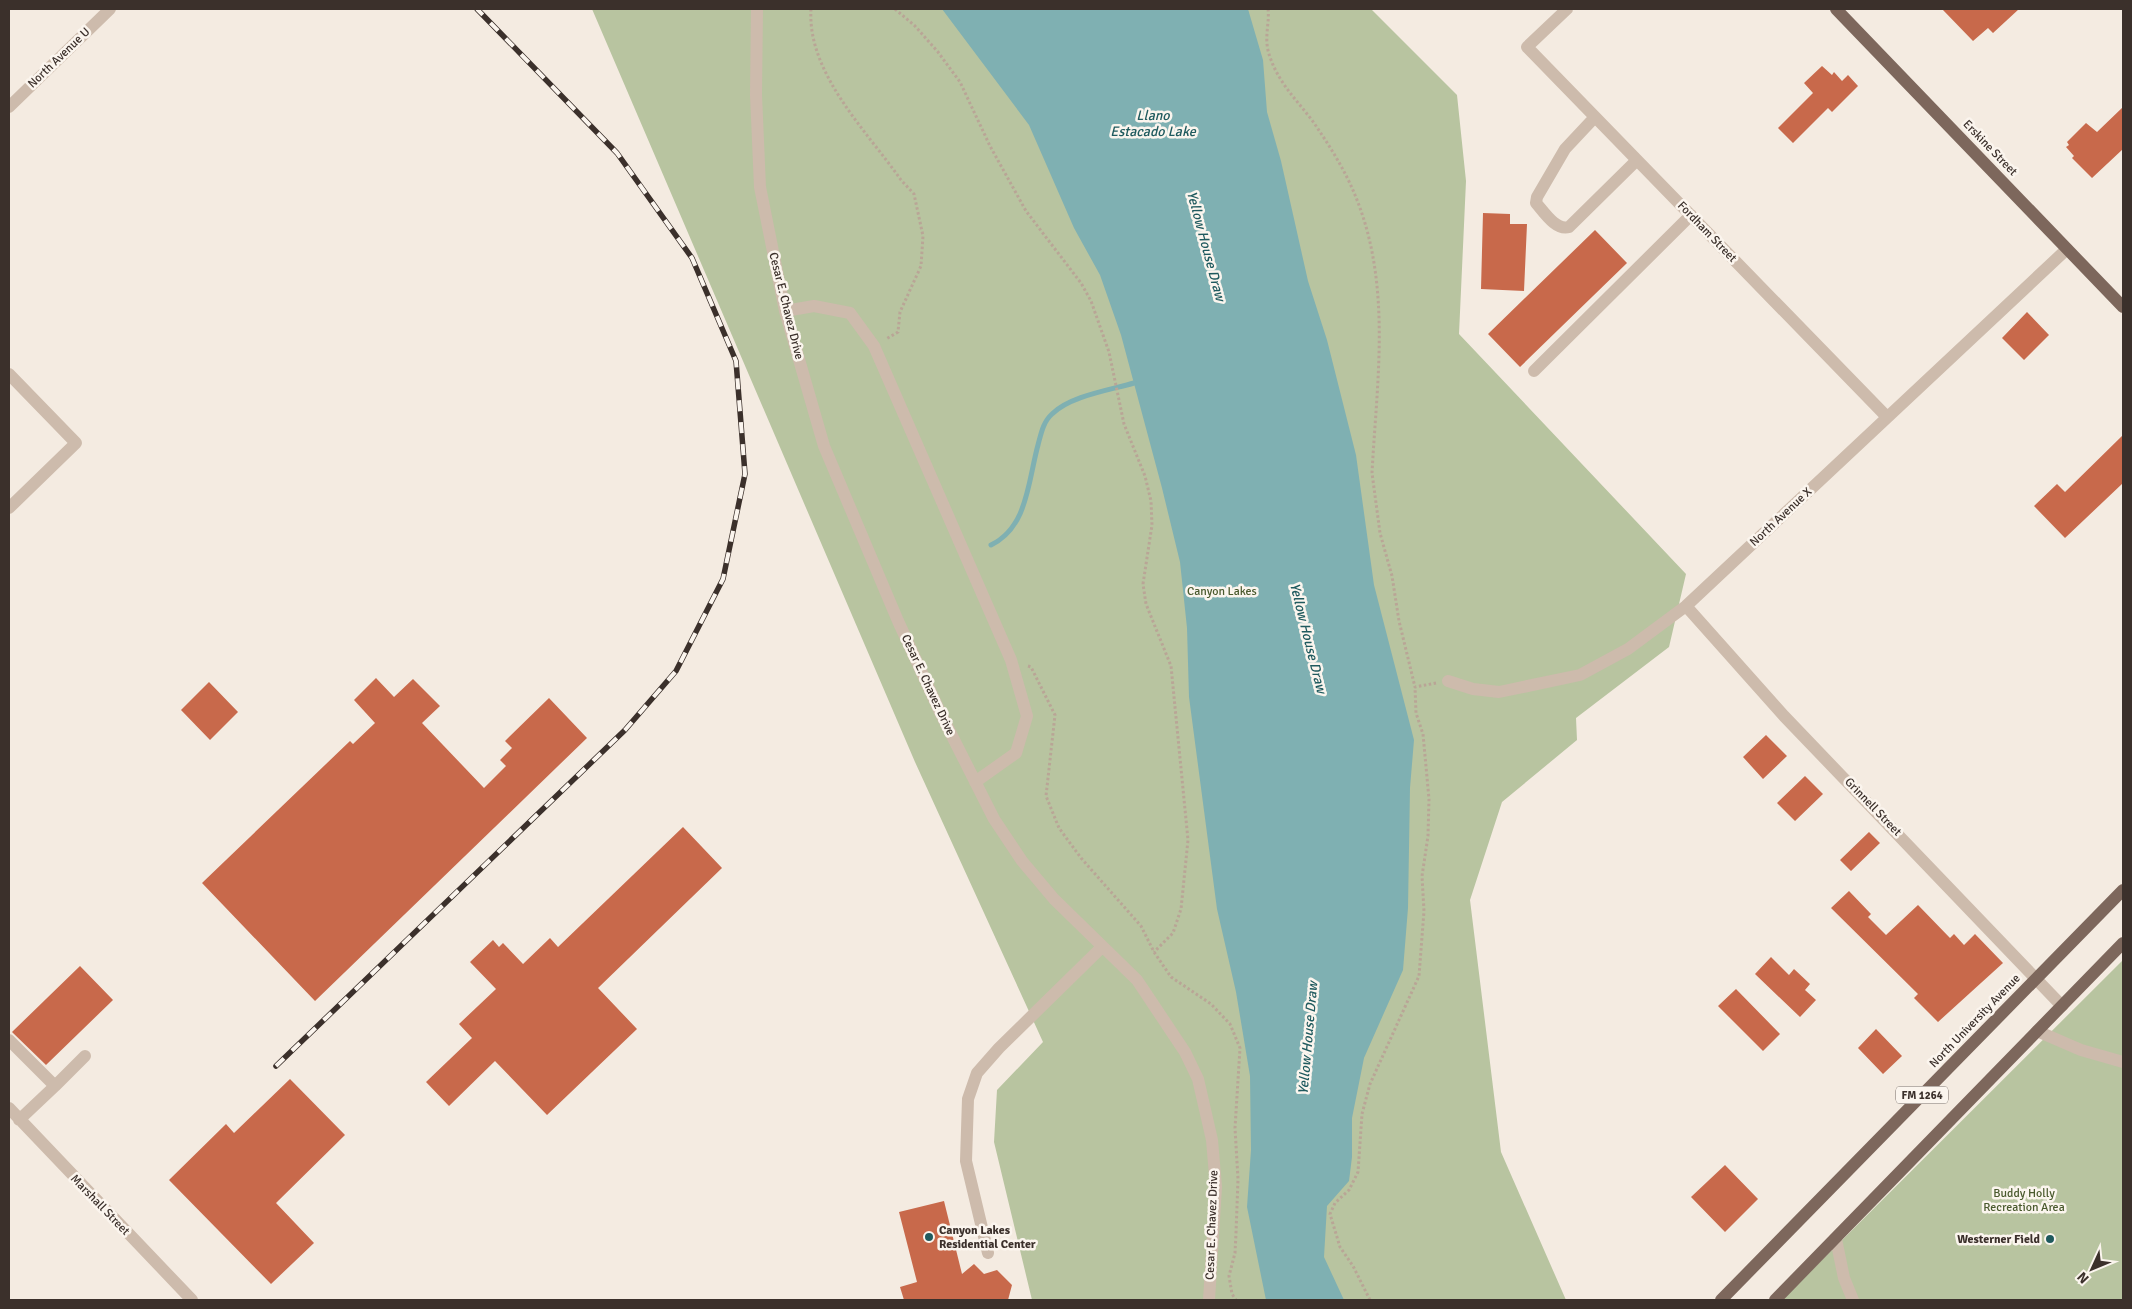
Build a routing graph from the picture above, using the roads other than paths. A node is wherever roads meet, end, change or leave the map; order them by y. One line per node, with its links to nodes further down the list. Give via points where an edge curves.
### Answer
1 (110, 9): 5 (street, North Avenue U)
2 (757, 9): 11 (street, Cesar E. Chavez Drive, via 760,187)
3 (1567, 9): 6 (street, Fordham Street, via 1527,48)
4 (1836, 9): 9 (main road, Erskine Street)
5 (9, 107)
6 (1595, 117): 7 (street, Fordham Street); 7 (street, via 1565,149 1537,197 1536,203 1557,226 1569,227)
7 (1637, 160): 8 (street, Fordham Street)
8 (1691, 215): 12 (street); 14 (street, Fordham Street)
9 (2067, 249): 10 (main road, Erskine Street); 14 (street, North Avenue X)
10 (2123, 307)
11 (785, 310): 18 (street, Cesar E. Chavez Drive, via 824,446 898,621); 18 (street, via 814,306 850,313 874,346 1011,660 1027,716 1016,753)
12 (1534, 371)
13 (9, 374): 15 (street, via 76,443)
14 (1887, 417): 16 (street, North Avenue X)
15 (9, 508)
16 (1686, 606): 17 (street, North Avenue X, via 1628,649 1580,675 1499,692 1473,689); 22 (street, Grinnell Street, via 1784,716)
17 (1448, 681)
18 (975, 782): 21 (street, Cesar E. Chavez Drive, via 994,819 1022,861)
19 (2123, 890): 22 (main road, North University Avenue / FM 1264)
20 (2123, 943): 23 (main road, FM 1264)
21 (1102, 947): 32 (street, via 976,1072 968,1099 966,1161); 34 (street, Cesar E. Chavez Drive, via 1137,980 1185,1052 1198,1079 1212,1140 1216,1187)
22 (2036, 979): 23 (street, Grinnell Street); 35 (main road, North University Avenue / FM 1264)
23 (2062, 1006): 24 (main road, FM 1264)
24 (2037, 1031): 27 (street, via 2081,1050); 31 (main road, FM 1264)
25 (9, 1040): 28 (street)
26 (86, 1056): 28 (street)
27 (2123, 1062)
28 (55, 1086): 30 (street)
29 (9, 1108): 30 (street, Marshall Street)
30 (20, 1120): 33 (street, Marshall Street)
31 (1836, 1239): 36 (main road, FM 1264); 37 (street, via 1844,1278)
32 (988, 1253)
33 (192, 1300)
34 (1209, 1300)
35 (1721, 1300)
36 (1775, 1300)
37 (1853, 1300)

